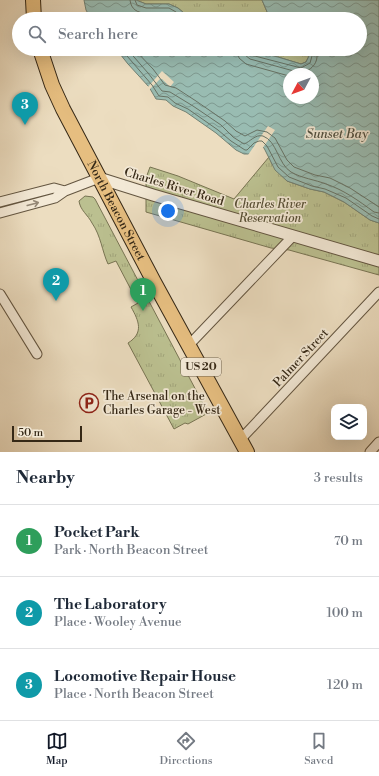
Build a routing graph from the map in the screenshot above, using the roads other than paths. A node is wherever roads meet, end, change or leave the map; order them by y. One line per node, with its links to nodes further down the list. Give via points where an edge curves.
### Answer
1 (32, 0): 2 (main road)
2 (33, 12)
3 (42, 56): 4 (main road, North Beacon Street / US 20, via 58,98)
4 (99, 178): 5 (street); 8 (street, Charles River Road); 12 (main road, North Beacon Street / US 20)
5 (65, 191): 6 (street, via 54,188); 7 (street, one-way to 5, via 54,198)
6 (0, 202)
7 (0, 213)
8 (293, 236): 9 (street, Charles River Road); 12 (street)
9 (379, 260)
10 (379, 292): 14 (street, Palmer Street)
11 (0, 294): 13 (street)
12 (189, 345): 14 (main road, North Beacon Street / US 20)
13 (36, 354)
14 (240, 440): 16 (main road, North Beacon Street / US 20)
15 (379, 442): 17 (street)
16 (247, 452)
17 (370, 452)

